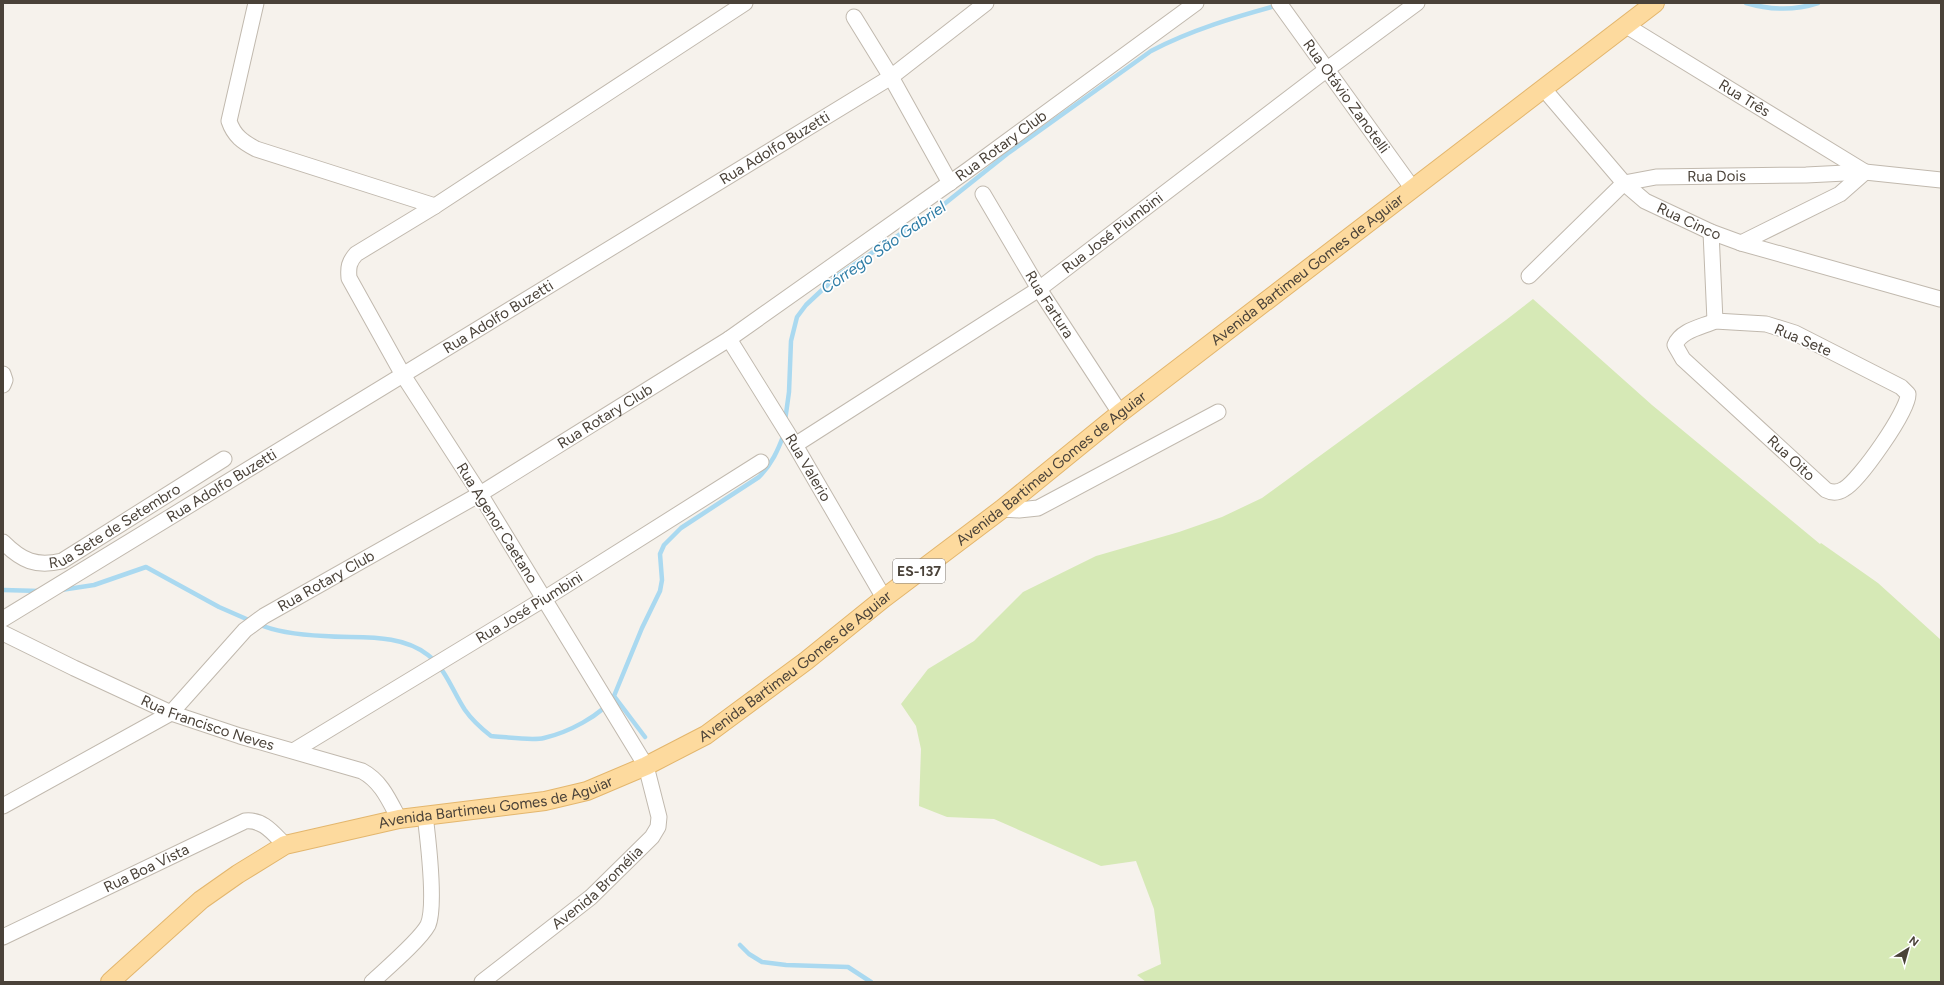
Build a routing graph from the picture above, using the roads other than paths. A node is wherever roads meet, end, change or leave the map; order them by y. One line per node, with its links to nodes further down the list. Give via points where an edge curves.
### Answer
1 (256, 3): 19 (street, via 229,121 232,131 256,150)
2 (745, 3): 19 (street)
3 (986, 3): 11 (street, Rua Adolfo Buzetti)
4 (1196, 3): 15 (street, Rua Rotary Club)
5 (1279, 3): 10 (street, Rua Otávio Zanotelli)
6 (1417, 3): 10 (street, Rua José Piumbini)
7 (1655, 3): 9 (main road, Avenida Bartimeu Gomes de Aguiar / ES-137)
8 (854, 17): 11 (street)
9 (1625, 25): 12 (main road, Avenida Bartimeu Gomes de Aguiar / ES-137); 13 (street, Rua Três)
10 (1326, 70): 17 (street, Rua Otávio Zanotelli); 23 (street, Rua José Piumbini)
11 (891, 77): 15 (street); 29 (street, Rua Adolfo Buzetti)
12 (1543, 88): 16 (street, Rua Cinco); 17 (main road, Avenida Bartimeu Gomes de Aguiar / ES-137)
13 (1865, 172): 14 (street, Rua Dois); 16 (street, Rua Dois, via 1656,177); 21 (street, Rua Cinco, via 1840,194)
14 (1941, 180)
15 (950, 183): 27 (street, Rua Rotary Club)
16 (1624, 183): 20 (street, Rua Cinco, via 1645,201); 22 (street)
17 (1414, 189): 33 (main road, Avenida Bartimeu Gomes de Aguiar / ES-137)
18 (983, 194): 23 (street, Rua Fartura)
19 (435, 206): 29 (street, Rua Agenor Caetano, via 356,254 348,268 349,278)
20 (1711, 232): 21 (street, Rua Cinco); 25 (street)
21 (1741, 243): 24 (street)
22 (1529, 276)
23 (1039, 289): 33 (street, Rua Fartura); 34 (street, Rua José Piumbini)
24 (1940, 299)
25 (1715, 321): 26 (street, Rua Sete); 31 (street, Rua Sete, via 1766,324 1795,333)
26 (1698, 329): 31 (street, Rua Oito, via 1678,338 1676,345 1683,359 1814,480 1831,492 1844,489 1851,483 1898,421 1908,398)
27 (729, 339): 34 (street, Rua Valerio); 37 (street, Rua Rotary Club)
28 (3, 374): 30 (street)
29 (404, 375): 37 (street, Rua Agenor Caetano); 42 (street, Rua Adolfo Buzetti)
30 (3, 385)
31 (1902, 387)
32 (1218, 412): 38 (street, via 1038,508)
33 (1120, 413): 38 (main road, Avenida Bartimeu Gomes de Aguiar / ES-137)
34 (793, 441): 40 (street, Rua Valerio)
35 (224, 459): 39 (street, Rua Sete de Setembro, via 62,561 48,564 32,562 14,553)
36 (761, 462): 41 (street, Rua José Piumbini)
37 (480, 494): 41 (street, Rua Agenor Caetano); 44 (street, Rua Rotary Club, via 264,616 248,628)
38 (1002, 509): 40 (main road, Avenida Bartimeu Gomes de Aguiar / ES-137)
39 (3, 542)
40 (884, 598): 46 (main road, Avenida Bartimeu Gomes de Aguiar / ES-137, via 806,661 706,735)
41 (544, 599): 45 (street, Rua José Piumbini); 46 (street, Rua Agenor Caetano)
42 (3, 619)
43 (3, 632): 44 (street, Rua Francisco Neves)
44 (171, 713): 45 (street, Rua Francisco Neves, via 240,736); 47 (street, Rua Rotary Club)
45 (295, 750): 49 (street, Rua Francisco Neves, via 372,776 383,788)
46 (646, 766): 48 (main road, Avenida Bartimeu Gomes de Aguiar / ES-137, via 587,792 545,801); 54 (street, Avenida Bromélia, via 659,817 658,827 652,837 591,897)
47 (3, 806)
48 (426, 816): 49 (main road, Avenida Bartimeu Gomes de Aguiar / ES-137); 53 (street, via 431,916 427,926 414,941)
49 (399, 819): 50 (main road, Avenida Bartimeu Gomes de Aguiar / ES-137)
50 (285, 845): 51 (street, Rua Boa Vista, via 263,823 245,821); 52 (main road, Avenida Bartimeu Gomes de Aguiar / ES-137, via 201,900)
51 (3, 937)
52 (110, 982)
53 (372, 982)
54 (482, 982)

